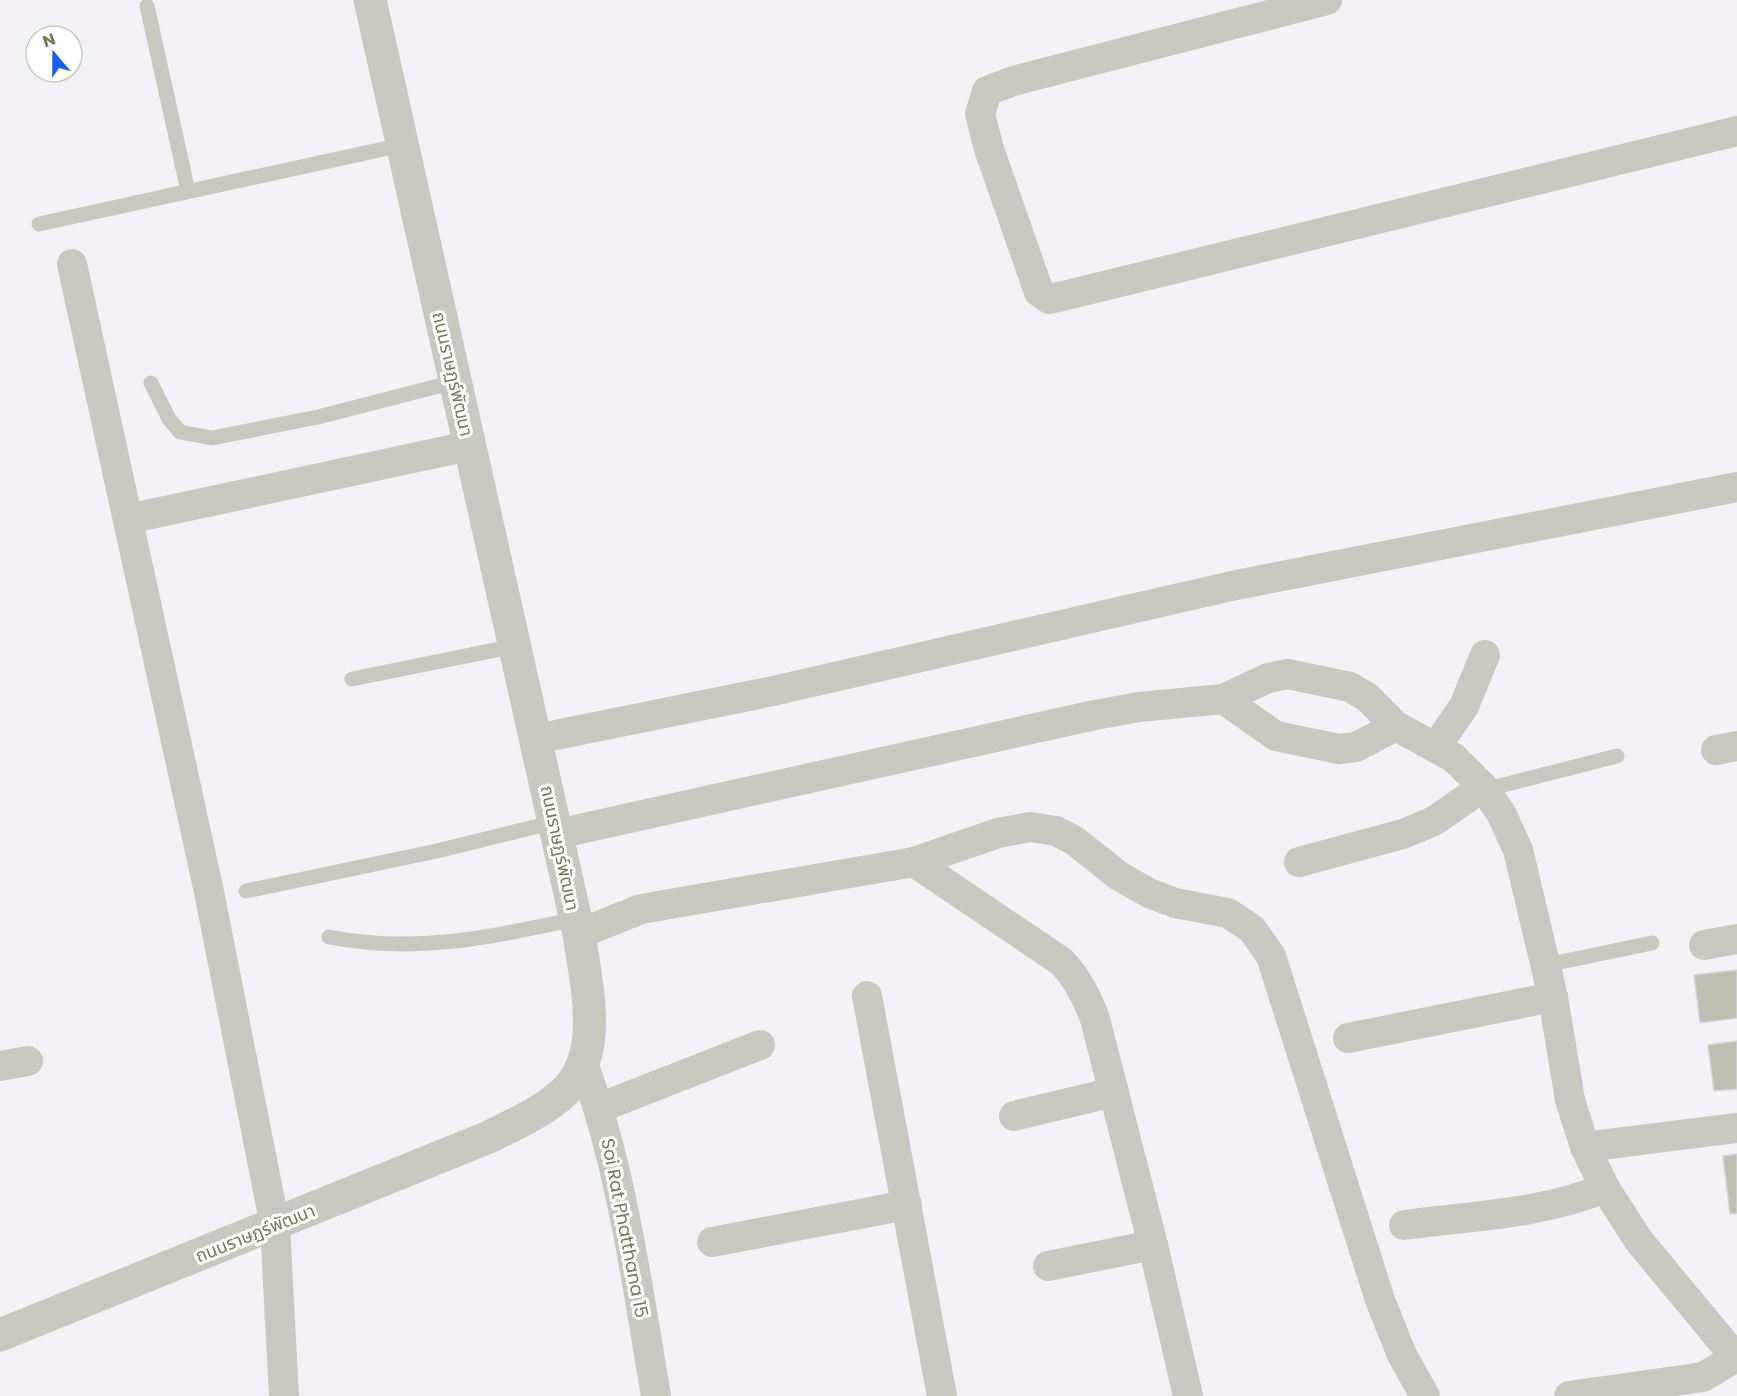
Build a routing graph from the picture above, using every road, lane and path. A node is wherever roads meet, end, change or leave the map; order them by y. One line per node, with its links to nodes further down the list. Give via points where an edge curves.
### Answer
1 (370, 0): 5 (street, ถนนราษฏร์พัฒนา)
2 (1327, 0): 4 (street, via 1012,81 987,91 980,114 1039,292 1049,299 1063,296)
3 (147, 6): 6 (lane)
4 (1737, 131)
5 (402, 145): 6 (lane); 9 (street, ถนนราษฏร์พัฒนา)
6 (188, 191): 7 (lane)
7 (39, 224)
8 (72, 264): 13 (street)
9 (454, 382): 10 (lane, via 318,417 212,438 180,432); 11 (street, ถนนราษฏร์พัฒนา)
10 (151, 383)
11 (469, 446): 13 (street); 14 (street, ถนนราษฏร์พัฒนา)
12 (1737, 487): 19 (street, via 1236,585 773,691)
13 (128, 519): 46 (street, via 209,892)
14 (515, 646): 16 (lane); 19 (street, ถนนราษฏร์พัฒนา)
15 (1485, 655): 20 (street, via 1464,706)
16 (352, 679)
17 (1223, 699): 18 (street, via 1276,736 1339,749 1356,747); 18 (street, via 1268,678 1288,674 1350,687 1367,697); 23 (street, via 1139,707)
18 (1396, 726): 20 (street)
19 (536, 739): 23 (street, ถนนราษฏร์พัฒนา)
20 (1436, 747): 22 (street, via 1454,758)
21 (1617, 756): 22 (lane)
22 (1483, 788): 25 (street, via 1434,821 1403,834); 32 (street, via 1501,813 1518,850)
23 (556, 828): 26 (lane); 27 (street, ถนนราษฏร์พัฒนา)
24 (914, 862): 27 (street, via 641,909); 38 (street, via 1053,956 1074,975 1095,1019); 56 (street, via 998,833 1030,827 1056,831 1149,893 1175,903 1228,913 1252,929 1271,956 1380,1300 1402,1355)
25 (1299, 862)
26 (246, 891)
27 (577, 926): 28 (lane, via 464,942 404,945 362,944); 37 (street, ถนนราษฏร์พัฒนา, via 589,1006 589,1039)
28 (329, 937)
29 (1737, 939): 31 (street)
30 (1652, 943): 32 (lane)
31 (1704, 945)
32 (1546, 965): 34 (street)
33 (867, 996): 44 (street)
34 (1553, 997): 35 (street); 42 (street, via 1570,1100)
35 (1348, 1038)
36 (760, 1045): 39 (street)
37 (583, 1063): 39 (street, Soi Rat Phatthana 15); 46 (street, ถนนราษฏร์พัฒนา, via 575,1080 561,1095 508,1128)
38 (1114, 1092): 40 (street); 48 (street)
39 (599, 1108): 53 (street, Soi Rat Phatthana 15, via 631,1250)
40 (1014, 1116)
41 (1737, 1128): 42 (street)
42 (1586, 1147): 43 (street)
43 (1605, 1188): 45 (street, via 1547,1207); 51 (street, via 1639,1241)
44 (907, 1204): 47 (street); 54 (street)
45 (1404, 1225)
46 (275, 1226): 50 (street, ถนนราษฏร์พัฒนา); 52 (street)
47 (712, 1242)
48 (1153, 1245): 49 (street); 55 (street)
49 (1048, 1266)
50 (0, 1335)
51 (1732, 1348): 57 (street, via 1703,1377)
52 (284, 1396)
53 (656, 1396)
54 (942, 1396)
55 (1188, 1396)
56 (1425, 1396)
57 (1569, 1396)

